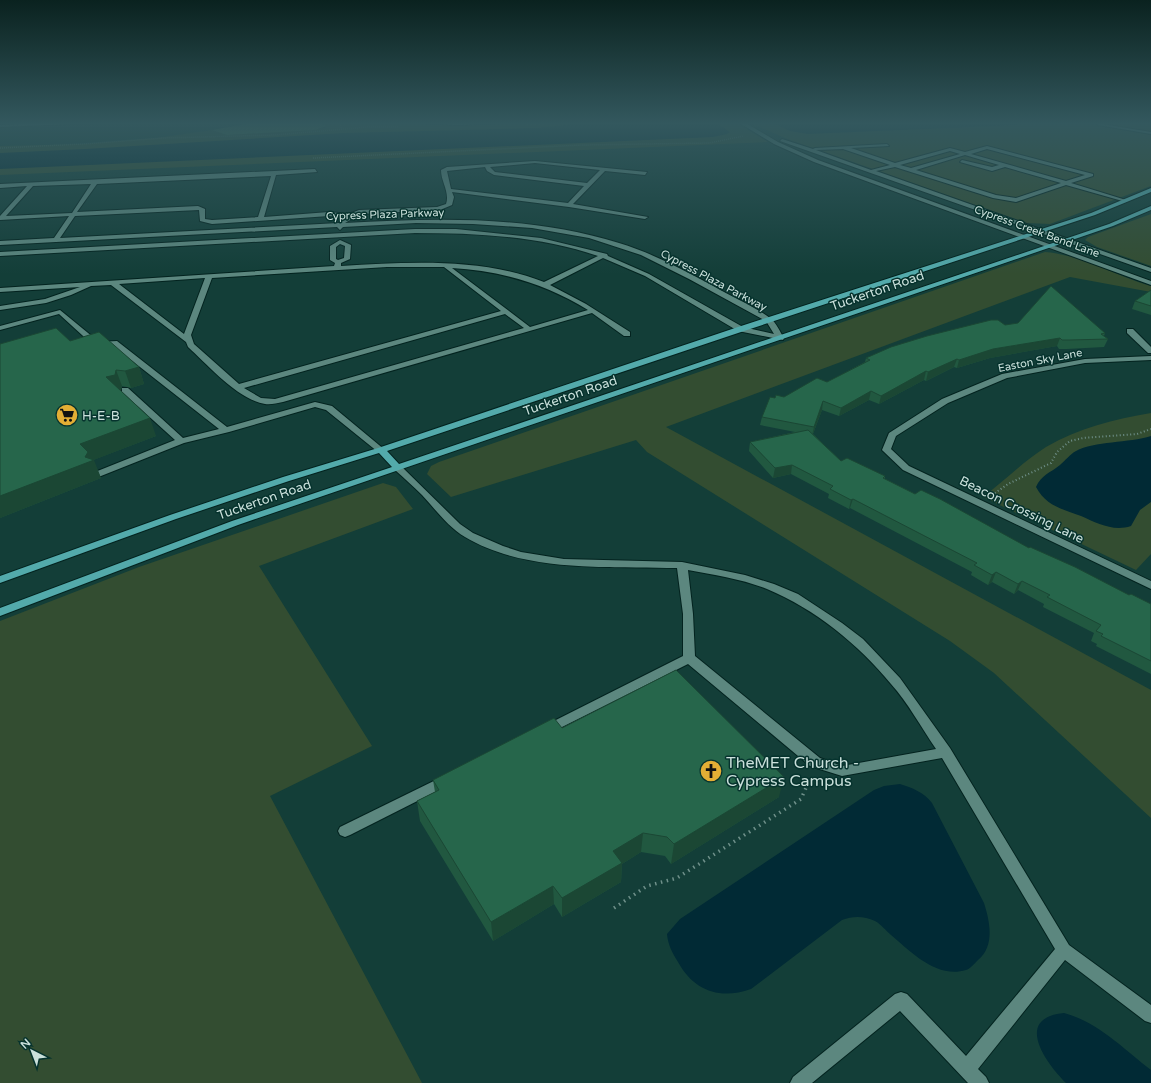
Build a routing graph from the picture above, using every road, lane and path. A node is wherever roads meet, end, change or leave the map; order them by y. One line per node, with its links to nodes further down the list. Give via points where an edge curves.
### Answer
1 (294, 173): 12 (street)
2 (444, 173): 18 (street)
3 (493, 173): 16 (street)
4 (600, 173): 16 (street)
5 (640, 173): 6 (street)
6 (645, 173)
7 (848, 173): 30 (street, Cypress Creek Bend Lane)
8 (876, 173): 29 (street, Cypress Creek Bend Lane)
9 (920, 173): 14 (street, via 1012,200)
10 (1031, 173): 14 (street)
11 (1082, 173): 14 (street, via 1091,175)
12 (274, 174): 13 (street); 27 (street)
13 (96, 182): 15 (street); 23 (street)
14 (1066, 183): 20 (street)
15 (31, 185): 17 (street); 26 (street)
16 (588, 185): 21 (street)
17 (0, 186)
18 (449, 190): 21 (street); 24 (street, via 449,205 438,209 359,212)
19 (1151, 190): 20 (main road, Tuckerton Road)
20 (1124, 201): 29 (main road, Tuckerton Road, via 1093,214)
21 (569, 205): 25 (street)
22 (1151, 208): 33 (main road, Tuckerton Road)
23 (73, 215): 26 (street); 27 (street, via 198,208 202,209 202,220 212,222); 32 (street)
24 (350, 216): 27 (street, via 329,214); 28 (street)
25 (644, 217)
26 (1, 218)
27 (260, 219)
28 (341, 225): 31 (street); 32 (street, Cypress Plaza Parkway); 36 (street, Cypress Plaza Parkway, via 416,221 508,224 554,230)
29 (1040, 230): 30 (main road, Tuckerton Road); 33 (street, Cypress Creek Bend Lane)
30 (1022, 236): 35 (street, Cypress Creek Bend Lane); 53 (main road, Tuckerton Road)
31 (340, 239): 39 (street, Cypress Plaza Parkway); 40 (street, Cypress Plaza Parkway, via 414,232 492,234 541,240); 41 (street, via 333,246 333,260); 41 (street, via 348,245 347,259)
32 (56, 240): 34 (street, Cypress Plaza Parkway)
33 (1068, 240): 35 (main road, Tuckerton Road); 43 (street, Cypress Creek Bend Lane)
34 (0, 243)
35 (1047, 246): 46 (street, Cypress Creek Bend Lane); 59 (main road, Tuckerton Road)
36 (624, 248): 37 (street); 53 (street, Cypress Plaza Parkway, via 671,268)
37 (617, 250)
38 (610, 253): 40 (street)
39 (0, 254)
40 (603, 256): 48 (street); 56 (street, Cypress Plaza Parkway, via 647,275)
41 (337, 265): 42 (street); 44 (street)
42 (446, 266): 48 (street, via 487,270); 52 (street)
43 (1151, 270)
44 (209, 276): 45 (street); 60 (street)
45 (114, 283): 47 (street); 60 (street)
46 (1151, 283)
47 (90, 284): 49 (street); 50 (street, via 60,296 22,306)
48 (544, 285): 51 (street)
49 (0, 290)
50 (0, 308)
51 (594, 311): 55 (street); 58 (street)
52 (506, 312): 55 (street); 63 (street)
53 (769, 320): 56 (main road, Tuckerton Road); 59 (street, Cypress Plaza Parkway)
54 (0, 328): 66 (street, via 60,312 97,344 114,343)
55 (529, 329): 63 (street, via 280,400 256,400)
56 (741, 329): 59 (street, Cypress Plaza Parkway); 68 (main road, Tuckerton Road)
57 (1130, 331): 61 (street)
58 (627, 334)
59 (780, 338): 70 (main road, Tuckerton Road)
60 (187, 340): 63 (street)
61 (1151, 351)
62 (1151, 358): 69 (street, Easton Sky Lane, via 1085,361 1005,376 945,401 892,435)
63 (239, 387)
64 (125, 390): 67 (street)
65 (1151, 429): 72 (path, via 1137,434 1070,441 1057,452 1051,463 1008,484)
66 (226, 430): 67 (street); 68 (street, via 315,404 329,408)
67 (181, 441): 71 (street)
68 (381, 450): 70 (main road); 74 (main road, Tuckerton Road, via 173,517)
69 (886, 450): 72 (street, Beacon Crossing Lane, via 906,468)
70 (398, 468): 73 (street, via 456,526 469,535 519,555 564,562); 76 (main road, Tuckerton Road, via 235,524)
71 (98, 474)
72 (980, 503): 75 (street, Beacon Crossing Lane)
73 (682, 564): 77 (street, via 688,614); 79 (street, via 770,586 838,626 858,642 896,681)
74 (0, 580)
75 (1151, 585)
76 (0, 612)
77 (689, 658): 78 (street); 79 (street, via 815,762 842,771)
78 (534, 736)
79 (945, 752): 84 (street)
80 (456, 774): 82 (street)
81 (810, 779): 83 (path, via 801,799 677,878 647,886)
82 (344, 831)
83 (614, 908)
84 (1064, 950): 85 (street); 86 (street)
85 (1151, 1015)
86 (966, 1068): 87 (street, via 901,1000); 88 (street)
87 (799, 1083)
88 (980, 1083)

